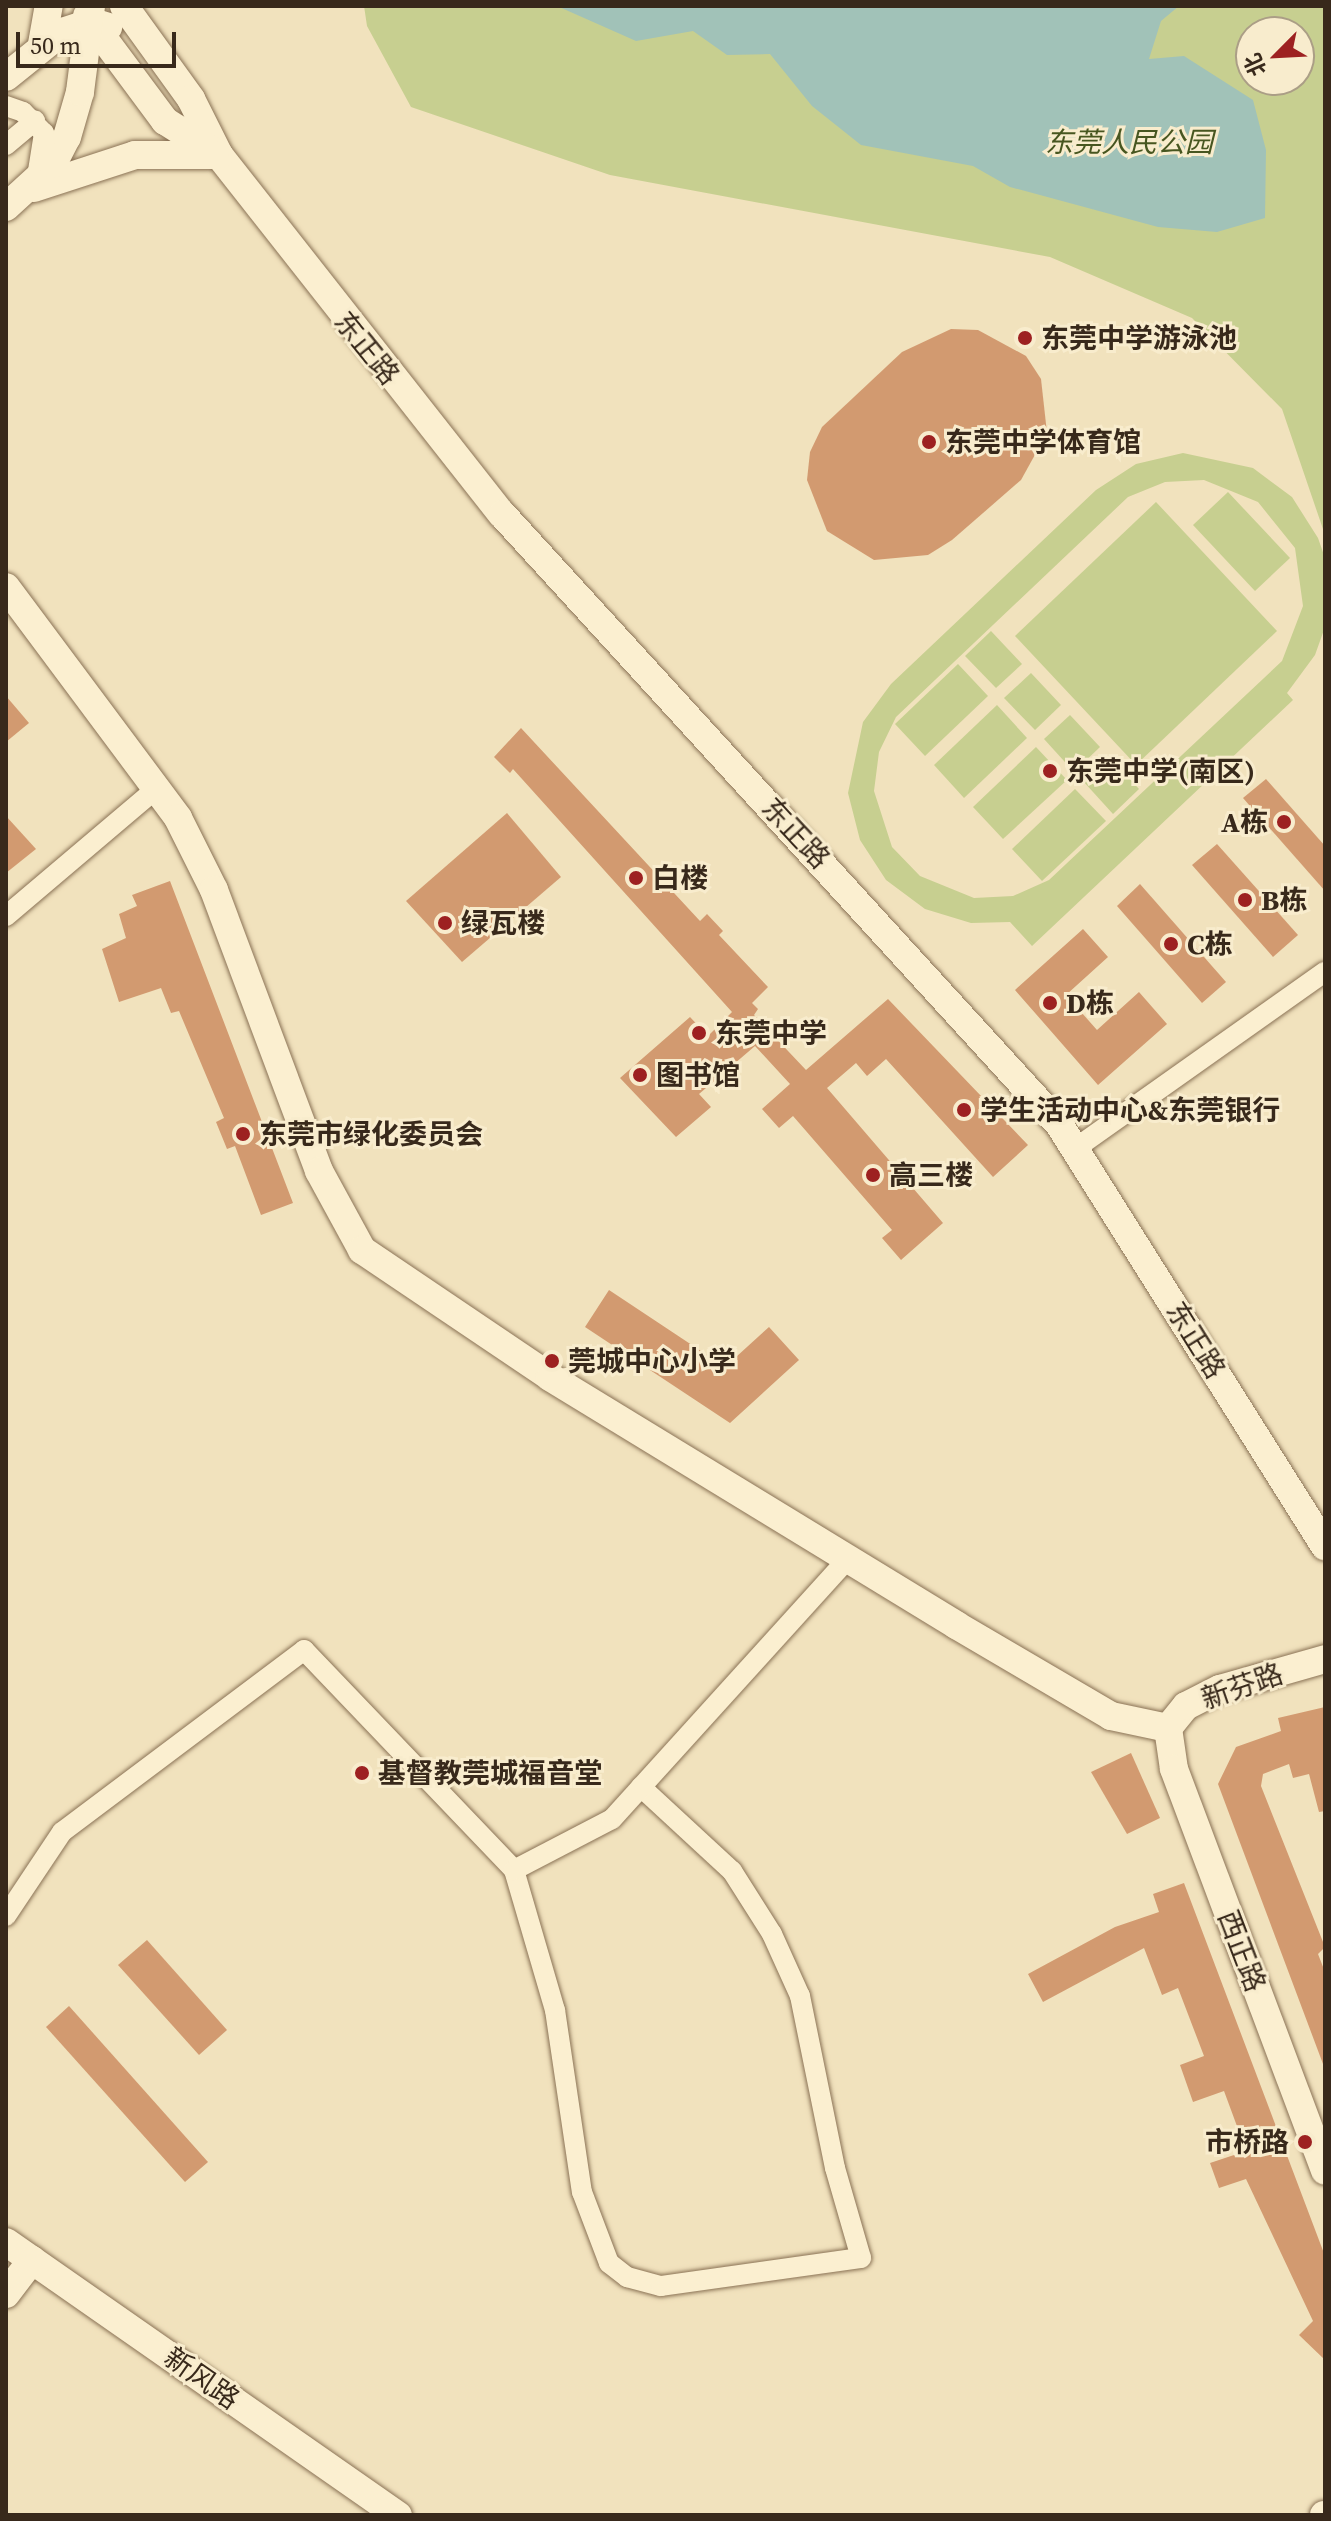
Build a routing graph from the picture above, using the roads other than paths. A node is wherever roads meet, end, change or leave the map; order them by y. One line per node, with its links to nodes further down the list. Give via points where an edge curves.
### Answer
1 (49, 6): 5 (street)
2 (124, 6): 4 (street)
3 (87, 11): 4 (street); 5 (street); 10 (street, via 165,121); 11 (street, via 67,137 53,164)
4 (150, 42): 10 (street, via 191,99)
5 (42, 44): 6 (street)
6 (6, 77)
7 (6, 106): 8 (street)
8 (35, 121): 9 (street); 11 (street, via 44,133 44,163)
9 (6, 145)
10 (219, 155): 11 (street, via 135,155); 16 (street, 东正路, via 502,514 947,997)
11 (15, 199)
12 (6, 587): 13 (street)
13 (158, 787): 14 (street); 18 (street, via 214,890 319,1171 362,1250 550,1377)
14 (6, 916)
15 (1325, 972): 16 (street)
16 (1076, 1148): 17 (street, 东正路)
17 (1325, 1546)
18 (848, 1559): 20 (street, via 1111,1716); 21 (street)
19 (1325, 1659): 20 (street, 新芬路, via 1220,1689 1186,1706)
20 (1168, 1728): 24 (street, 西正路, via 1174,1769)
21 (641, 1787): 22 (street, via 612,1819); 22 (street, via 732,1871 777,1946 800,1996 835,2168 861,2258 661,2286 627,2277 609,2263 582,2192 555,2010)
22 (514, 1870): 23 (street, via 304,1650 62,1832)
23 (6, 1916)
24 (1325, 2171)
25 (6, 2242): 26 (street, 新风路)
26 (32, 2260): 27 (street); 28 (street, 新风路)
27 (6, 2294)
28 (398, 2515)

